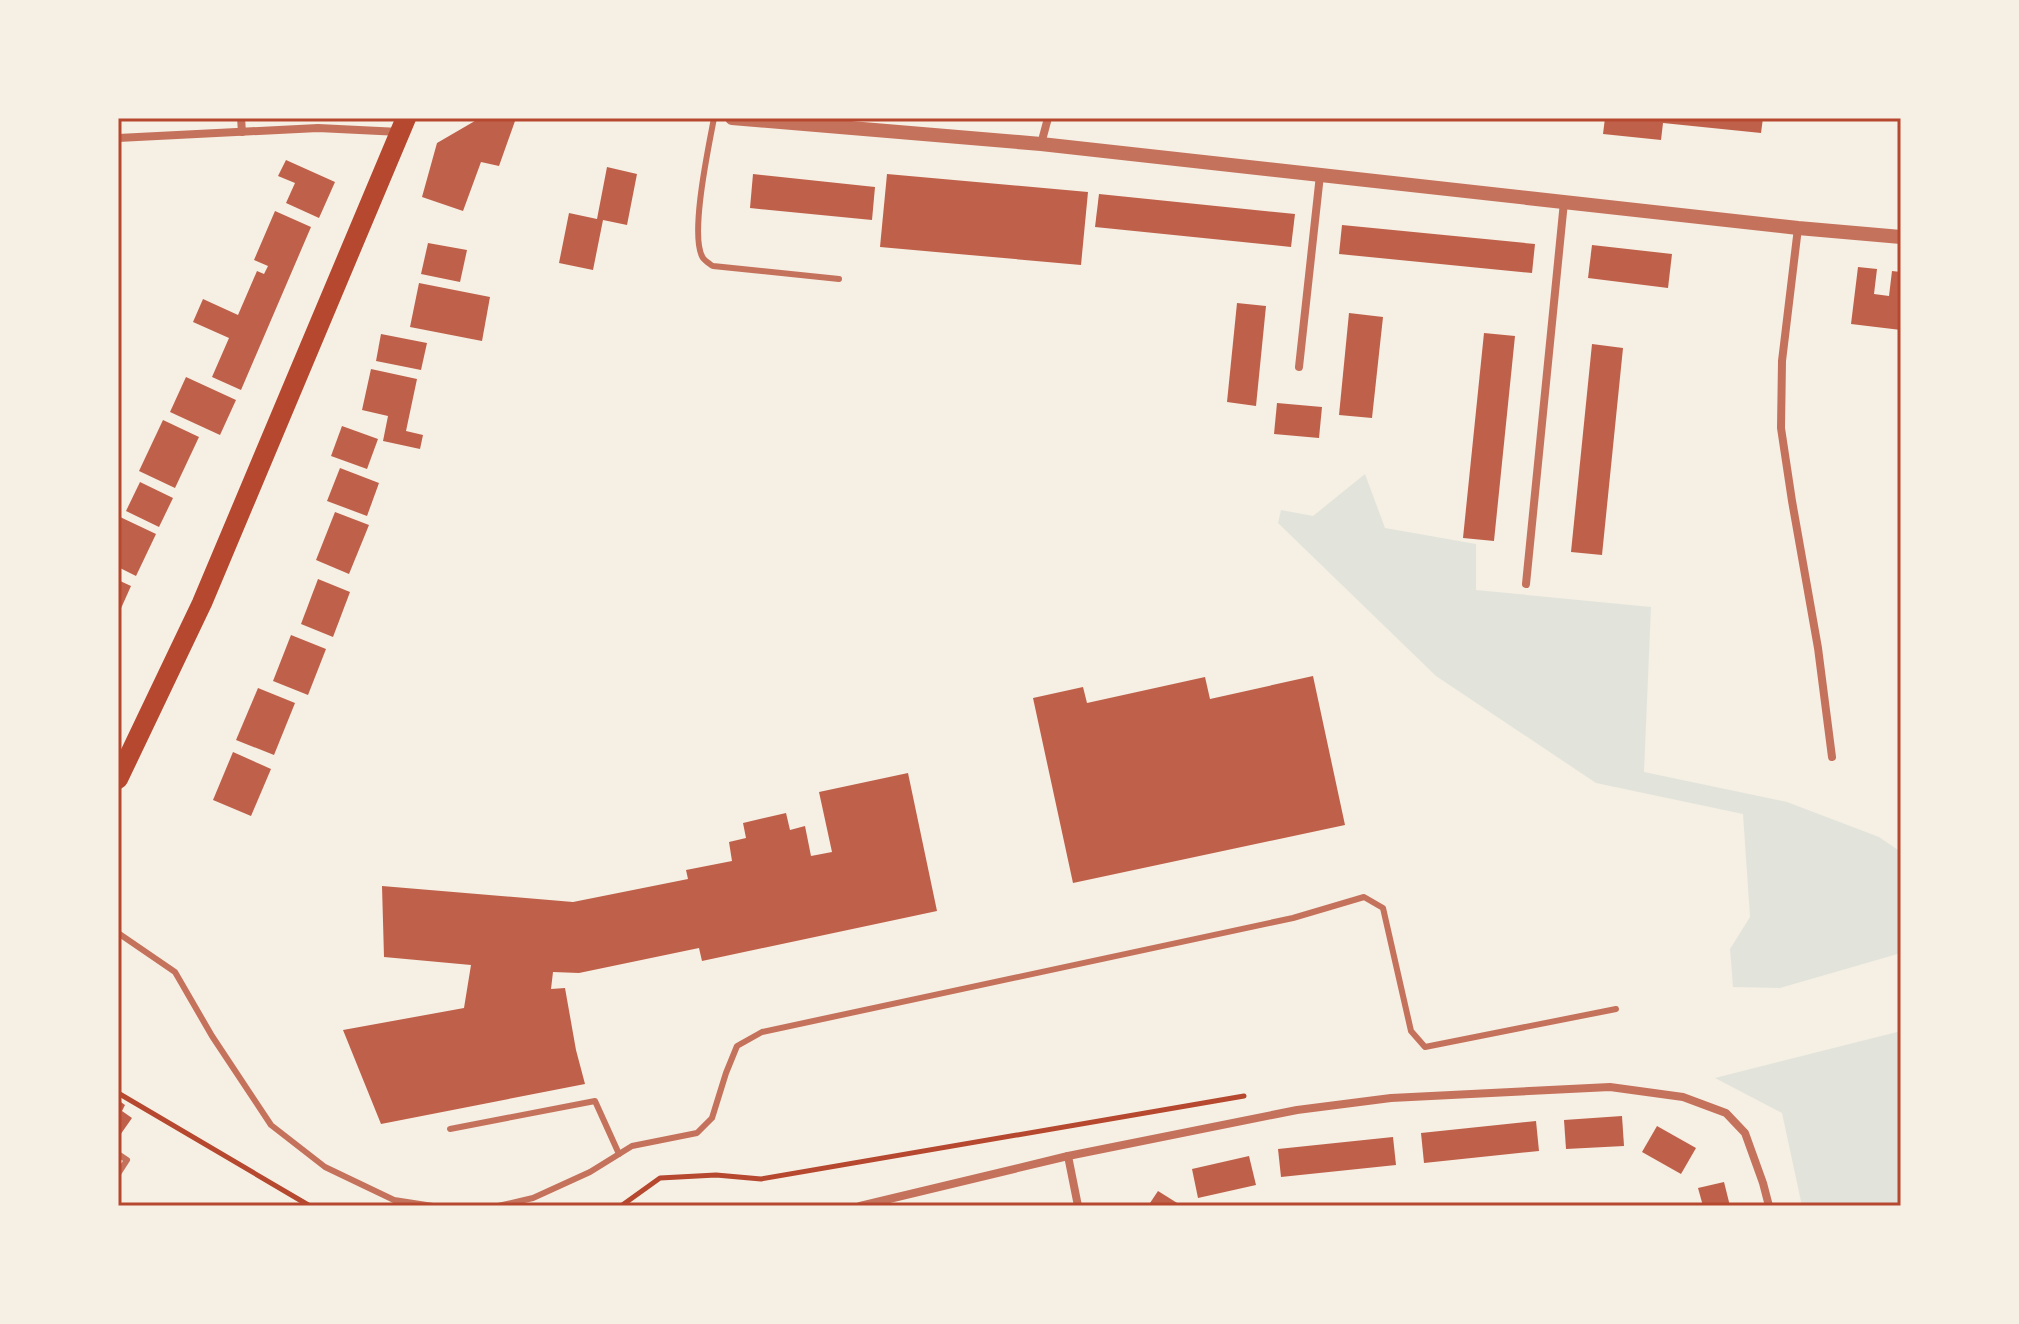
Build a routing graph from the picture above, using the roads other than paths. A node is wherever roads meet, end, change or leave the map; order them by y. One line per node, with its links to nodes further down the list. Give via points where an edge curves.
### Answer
1 (241, 118): 6 (street)
2 (714, 118): 13 (lane, via 699,218 703,258 713,266)
3 (732, 118): 8 (street)
4 (1048, 118): 8 (street)
5 (403, 125): 6 (street); 17 (highway, via 202,603)
6 (242, 132): 7 (street)
7 (118, 138)
8 (1041, 144): 9 (street)
9 (1320, 174): 10 (street); 14 (street)
10 (1564, 202): 11 (street); 15 (street)
11 (1798, 228): 12 (street); 16 (street, via 1782,361 1781,428)
12 (1901, 237)
13 (839, 279)
14 (1299, 367)
15 (1526, 584)
16 (1832, 757)
17 (118, 779)
18 (118, 933): 25 (lane, via 175,972 271,1125 325,1167 394,1200)
19 (1616, 1009): 22 (lane, via 1425,1047 1411,1031 1383,908 1364,897 1293,918 762,1032 737,1046 712,1118 697,1133 632,1146)
20 (450, 1129): 22 (lane, via 595,1101)
21 (118, 1154): 24 (lane, via 127,1160)
22 (619, 1154): 26 (lane, via 533,1198)
23 (1068, 1156): 27 (street); 28 (street); 29 (street, via 1297,1110 1391,1098 1610,1087 1683,1097 1726,1113 1745,1133)
24 (118, 1174)
25 (433, 1206)
26 (498, 1206)
27 (860, 1206)
28 (1078, 1206)
29 (1769, 1206)

